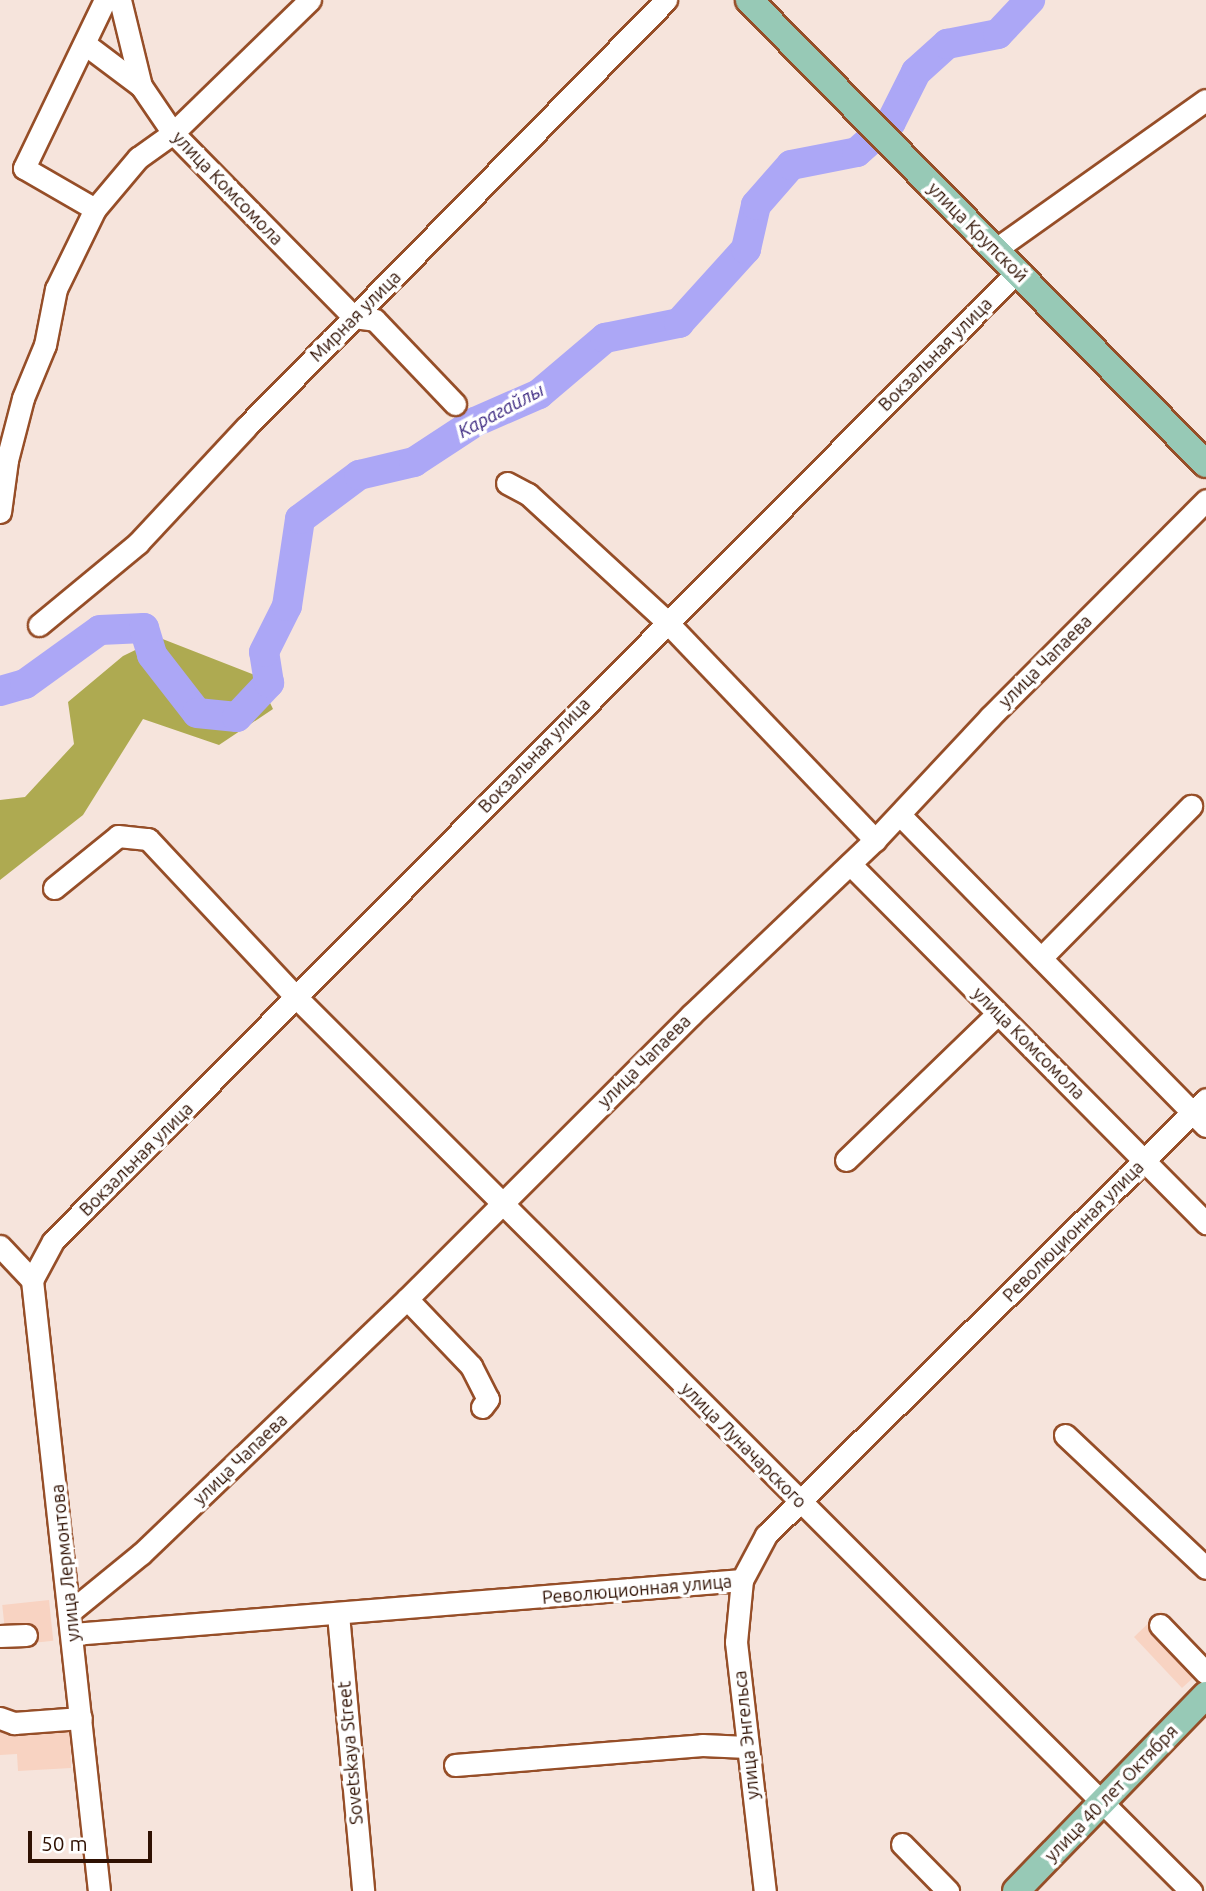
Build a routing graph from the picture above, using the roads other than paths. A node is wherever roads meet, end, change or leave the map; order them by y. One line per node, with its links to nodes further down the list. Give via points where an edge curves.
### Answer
1 (105, 0): 6 (street)
2 (120, 0): 7 (street, улица Комсомола)
3 (310, 0): 9 (street)
4 (666, 0): 13 (street, Мирная улица)
5 (748, 0): 11 (main road, улица Крупской)
6 (85, 44): 7 (street); 10 (street, via 24,168)
7 (141, 86): 9 (street, улица Комсомола)
8 (1206, 100): 11 (street)
9 (173, 133): 10 (street, via 138,158); 13 (street, улица Комсомола)
10 (95, 209): 18 (street, via 56,289 45,345 23,398 7,460)
11 (996, 249): 12 (main road, улица Крупской)
12 (1017, 272): 15 (main road, улица Крупской); 19 (street, Вокзальная улица)
13 (354, 317): 14 (street, via 375,320); 20 (street, Мирная улица, via 138,543)
14 (455, 404)
15 (1206, 464)
16 (507, 483): 19 (street, via 528,494)
17 (1206, 500): 22 (street, улица Чапаева, via 990,717)
18 (0, 512)
19 (666, 621): 23 (street); 27 (street, Вокзальная улица)
20 (39, 625)
21 (1191, 806): 26 (street)
22 (900, 815): 23 (street, улица Чапаева); 26 (street)
23 (875, 840): 24 (street, улица Чапаева)
24 (850, 864): 28 (street, улица Комсомола); 32 (street, улица Чапаева)
25 (54, 888): 27 (street, улица Луначарского, via 118,836 148,839)
26 (1041, 958): 29 (street)
27 (297, 998): 32 (street, улица Луначарского); 35 (street, Вокзальная улица, via 53,1241)
28 (998, 1013): 30 (street); 31 (street, улица Комсомола)
29 (1202, 1112): 31 (street, Революционная улица)
30 (846, 1160)
31 (1145, 1160): 33 (street, улица Комсомола); 39 (street, Революционная улица)
32 (503, 1202): 36 (street, улица Чапаева); 39 (street, улица Луначарского)
33 (1206, 1223)
34 (0, 1246): 35 (street)
35 (32, 1280): 42 (street, улица Лермонтова)
36 (407, 1299): 37 (street, via 471,1366 488,1399); 42 (street, улица Чапаева, via 141,1554)
37 (482, 1407)
38 (1065, 1435): 40 (street)
39 (799, 1501): 41 (street, Революционная улица, via 766,1535); 54 (street, улица Луначарского)
40 (1206, 1568)
41 (742, 1580): 43 (street, Революционная улица); 52 (street, улица Энгельса, via 736,1642)
42 (71, 1611): 45 (street, улица Лермонтова)
43 (338, 1614): 45 (street, Революционная улица); 57 (street, Sovetskaya Street)
44 (1160, 1625): 48 (street)
45 (73, 1634): 51 (street, улица Лермонтова)
46 (26, 1635): 47 (street)
47 (0, 1636)
48 (1206, 1673)
49 (1206, 1695): 54 (main road, улица 40 лет Октября)
50 (0, 1718): 51 (street, via 15,1723)
51 (81, 1718): 56 (street, улица Лермонтова)
52 (747, 1747): 53 (street, via 702,1745); 58 (street, улица Энгельса)
53 (455, 1765)
54 (1104, 1801): 60 (main road, улица 40 лет Октября); 61 (street, улица Луначарского)
55 (902, 1844): 59 (street)
56 (99, 1891)
57 (363, 1891)
58 (765, 1891)
59 (948, 1891)
60 (1016, 1891)
61 (1191, 1891)

